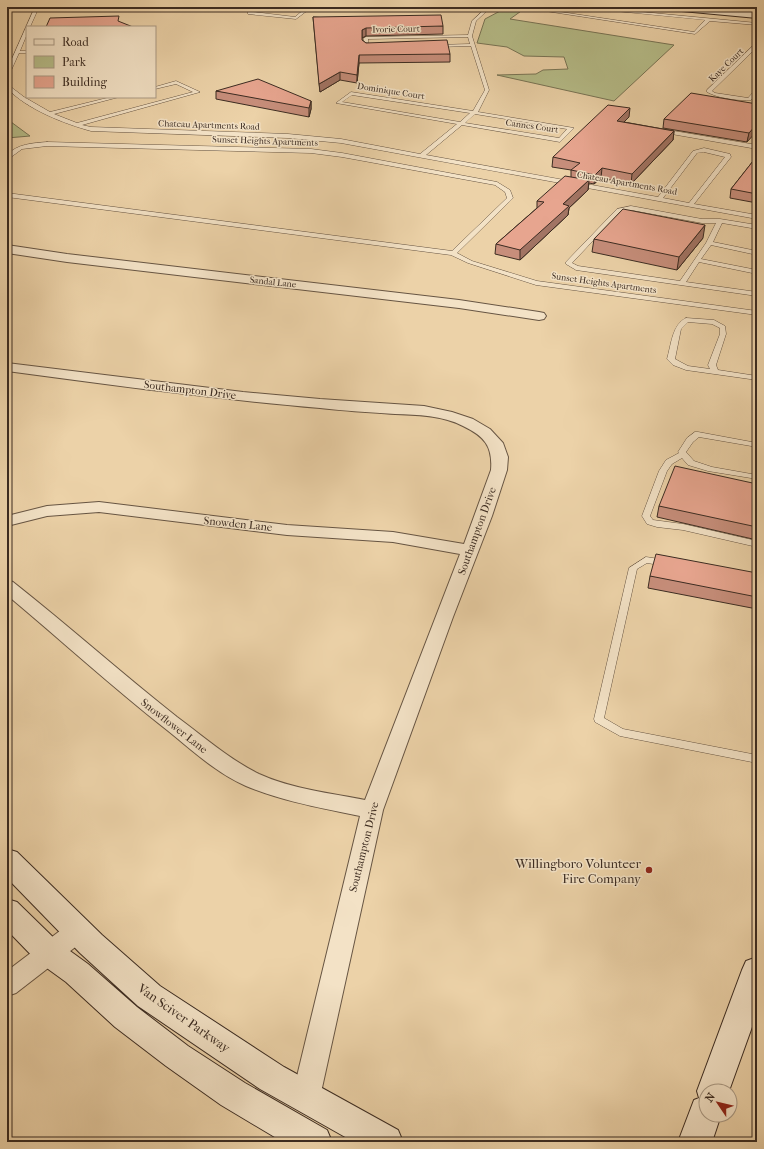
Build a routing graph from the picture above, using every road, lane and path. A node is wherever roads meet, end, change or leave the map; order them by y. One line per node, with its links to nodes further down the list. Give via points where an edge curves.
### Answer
1 (38, 7): 13 (lane)
2 (256, 7): 3 (lane, via 249,13 296,18)
3 (310, 7)
4 (489, 7): 15 (lane, via 474,21)
5 (577, 7): 11 (lane)
6 (671, 7): 10 (street)
7 (754, 7): 8 (lane)
8 (757, 7)
9 (541, 10): 11 (lane, via 695,33)
10 (757, 15)
11 (709, 19): 12 (lane)
12 (757, 24)
13 (28, 26)
14 (26, 30): 17 (lane)
15 (470, 36): 18 (lane); 21 (lane, Ivorie Court, via 366,38 366,48)
16 (26, 42): 17 (lane)
17 (21, 43): 22 (lane)
18 (472, 45): 20 (lane, Ivorie Court); 29 (lane, via 487,90)
19 (757, 45): 27 (lane, Kaye Court, via 709,92 749,99)
20 (427, 46)
21 (381, 47)
22 (17, 52): 23 (lane); 24 (lane)
23 (26, 52)
24 (7, 75)
25 (7, 85): 30 (lane, Chateau Apartments Road, via 16,94)
26 (156, 88): 32 (lane, via 176,82 198,92)
27 (757, 89)
28 (113, 98): 30 (lane)
29 (476, 112): 31 (lane); 31 (lane, Cannes Court, via 571,128 560,140); 31 (lane, Dominique Court, via 352,93 338,103)
30 (50, 114): 32 (lane, Chateau Apartments Road)
31 (463, 123): 35 (lane)
32 (74, 125): 35 (lane, Chateau Apartments Road, via 105,131 323,139)
33 (658, 130): 34 (lane)
34 (757, 147)
35 (422, 155): 38 (lane, Chateau Apartments Road)
36 (7, 158): 46 (lane, Sunset Heights Apartments, via 20,148 47,144 311,151 497,184 508,191 510,198)
37 (7, 195): 46 (lane, Sunset Heights Apartments)
38 (660, 198): 39 (lane, Chateau Apartments Road); 39 (lane, via 695,152 704,150 728,155)
39 (691, 204): 40 (lane, Chateau Apartments Road)
40 (757, 217)
41 (720, 221): 42 (lane); 43 (lane); 49 (lane, via 702,221 631,208 619,210 568,263 576,268)
42 (757, 227)
43 (708, 243): 45 (lane); 47 (lane)
44 (7, 249): 52 (street, Sandal Lane)
45 (757, 252)
46 (453, 253): 51 (lane, Sunset Heights Apartments, via 470,262 536,283)
47 (697, 260): 48 (lane); 49 (lane)
48 (757, 272)
49 (682, 283): 50 (lane)
50 (757, 294)
51 (757, 313)
52 (539, 316)
53 (7, 366): 61 (street, Southampton Drive, via 112,381 320,404 424,411 468,422 485,432 495,443 500,457 484,516)
54 (715, 371): 54 (lane, via 712,365 723,334 723,326 714,322 686,320 678,329 670,359 675,364 689,369); 55 (lane)
55 (757, 378)
56 (757, 445): 57 (lane, via 698,434 690,440)
57 (683, 454): 58 (lane, via 691,463); 60 (lane, via 669,462 663,471 646,516 650,522)
58 (757, 477)
59 (7, 521): 61 (street, Snowden Lane, via 47,511 99,507 274,529 400,538)
60 (757, 544)
61 (470, 550): 65 (street, Southampton Drive)
62 (675, 564): 64 (lane, via 646,560 633,568 599,719 620,732)
63 (7, 586): 65 (street, Snowflower Lane, via 132,692 227,767 278,789)
64 (757, 759)
65 (372, 810): 73 (street, Southampton Drive)
66 (7, 860): 68 (street, Van Sciver Parkway)
67 (7, 911): 69 (street)
68 (78, 931): 69 (street); 73 (street, Van Sciver Parkway, via 149,996 210,1038)
69 (48, 952): 71 (street); 75 (street, via 177,1056 233,1094)
70 (757, 970): 72 (street)
71 (7, 985)
72 (716, 1083)
73 (306, 1097): 76 (street, Van Sciver Parkway)
74 (702, 1123): 77 (street)
75 (316, 1142)
76 (386, 1142)
77 (695, 1142)

